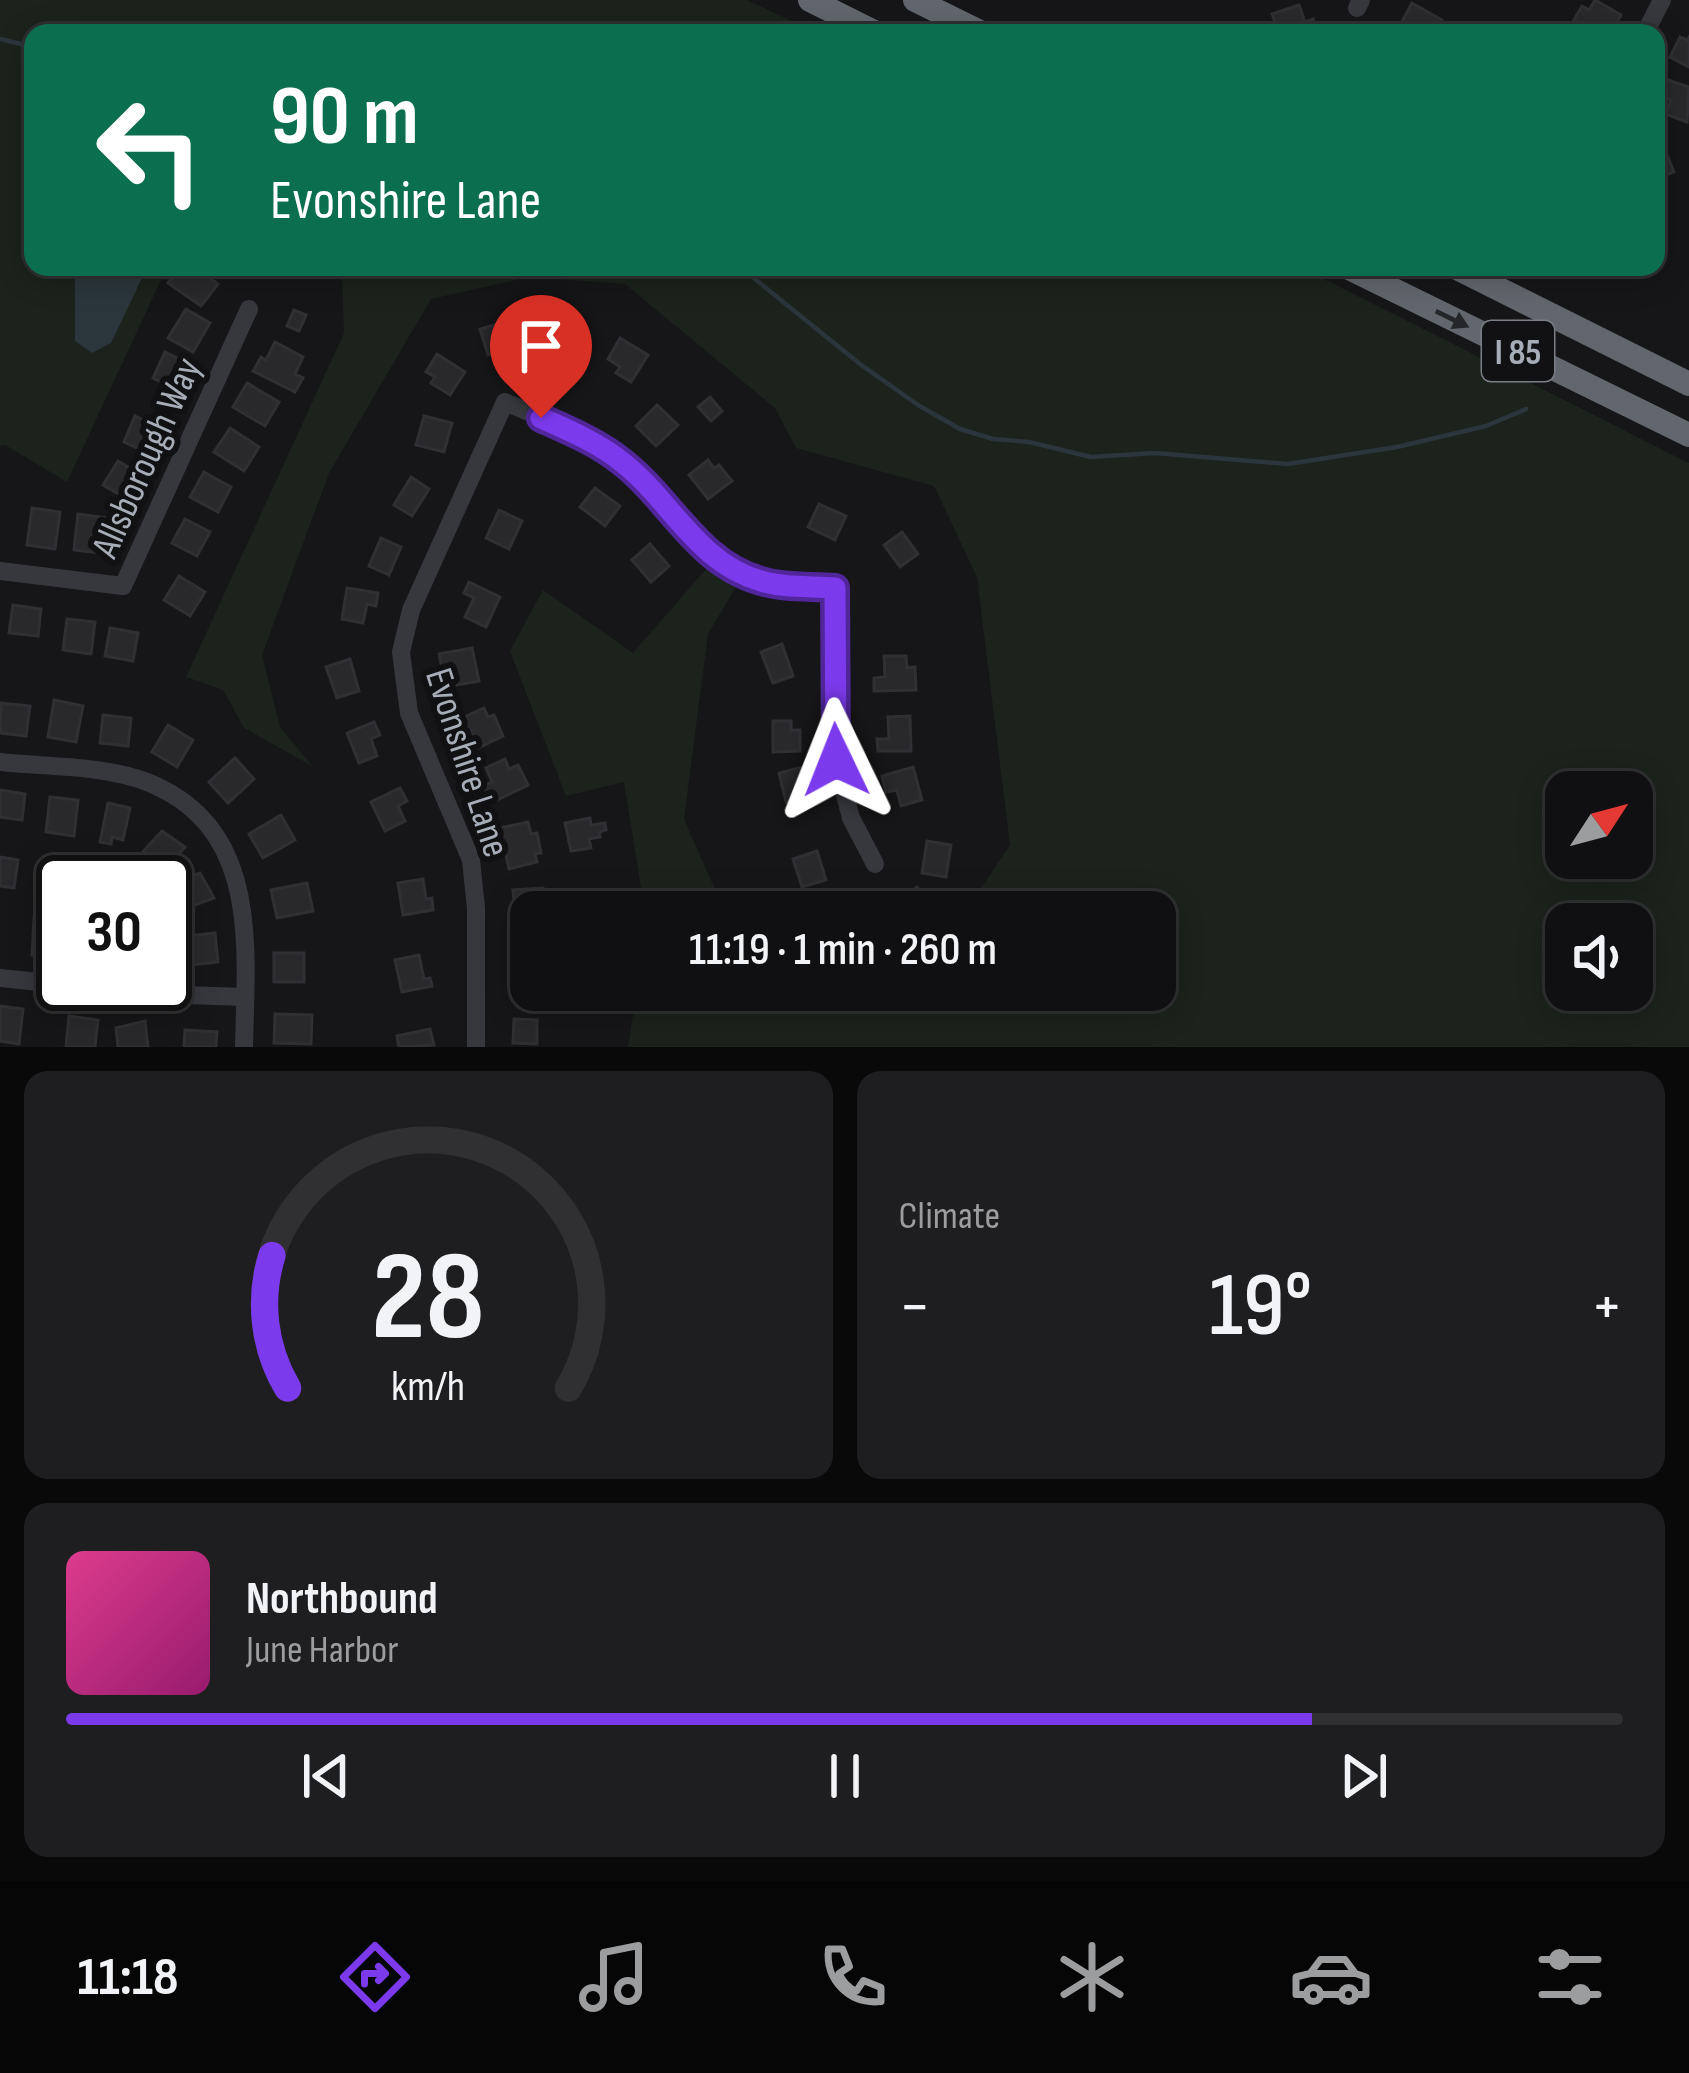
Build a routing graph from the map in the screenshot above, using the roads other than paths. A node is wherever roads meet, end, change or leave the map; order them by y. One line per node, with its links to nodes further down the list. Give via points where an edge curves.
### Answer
1 (810, 0): 3 (highway)
2 (915, 0): 4 (highway)
3 (858, 24)
4 (964, 24)
5 (1365, 276): 9 (highway, I 85, one-way to 9)
6 (1473, 276): 8 (highway, I 85)
7 (249, 309): 10 (street, Allsborough Way, via 123,586)
8 (1689, 384)
9 (1689, 435)
10 (0, 571)
11 (0, 762): 14 (street, via 144,781 203,821 225,849 242,894)
12 (875, 864): 16 (street, Evonshire Lane, via 851,818 836,760 835,588 763,582 733,570 621,460 505,402 411,610 401,652 410,713 471,860)
13 (0, 978): 14 (street)
14 (245, 998): 15 (street)
15 (244, 1047)
16 (476, 1047)

